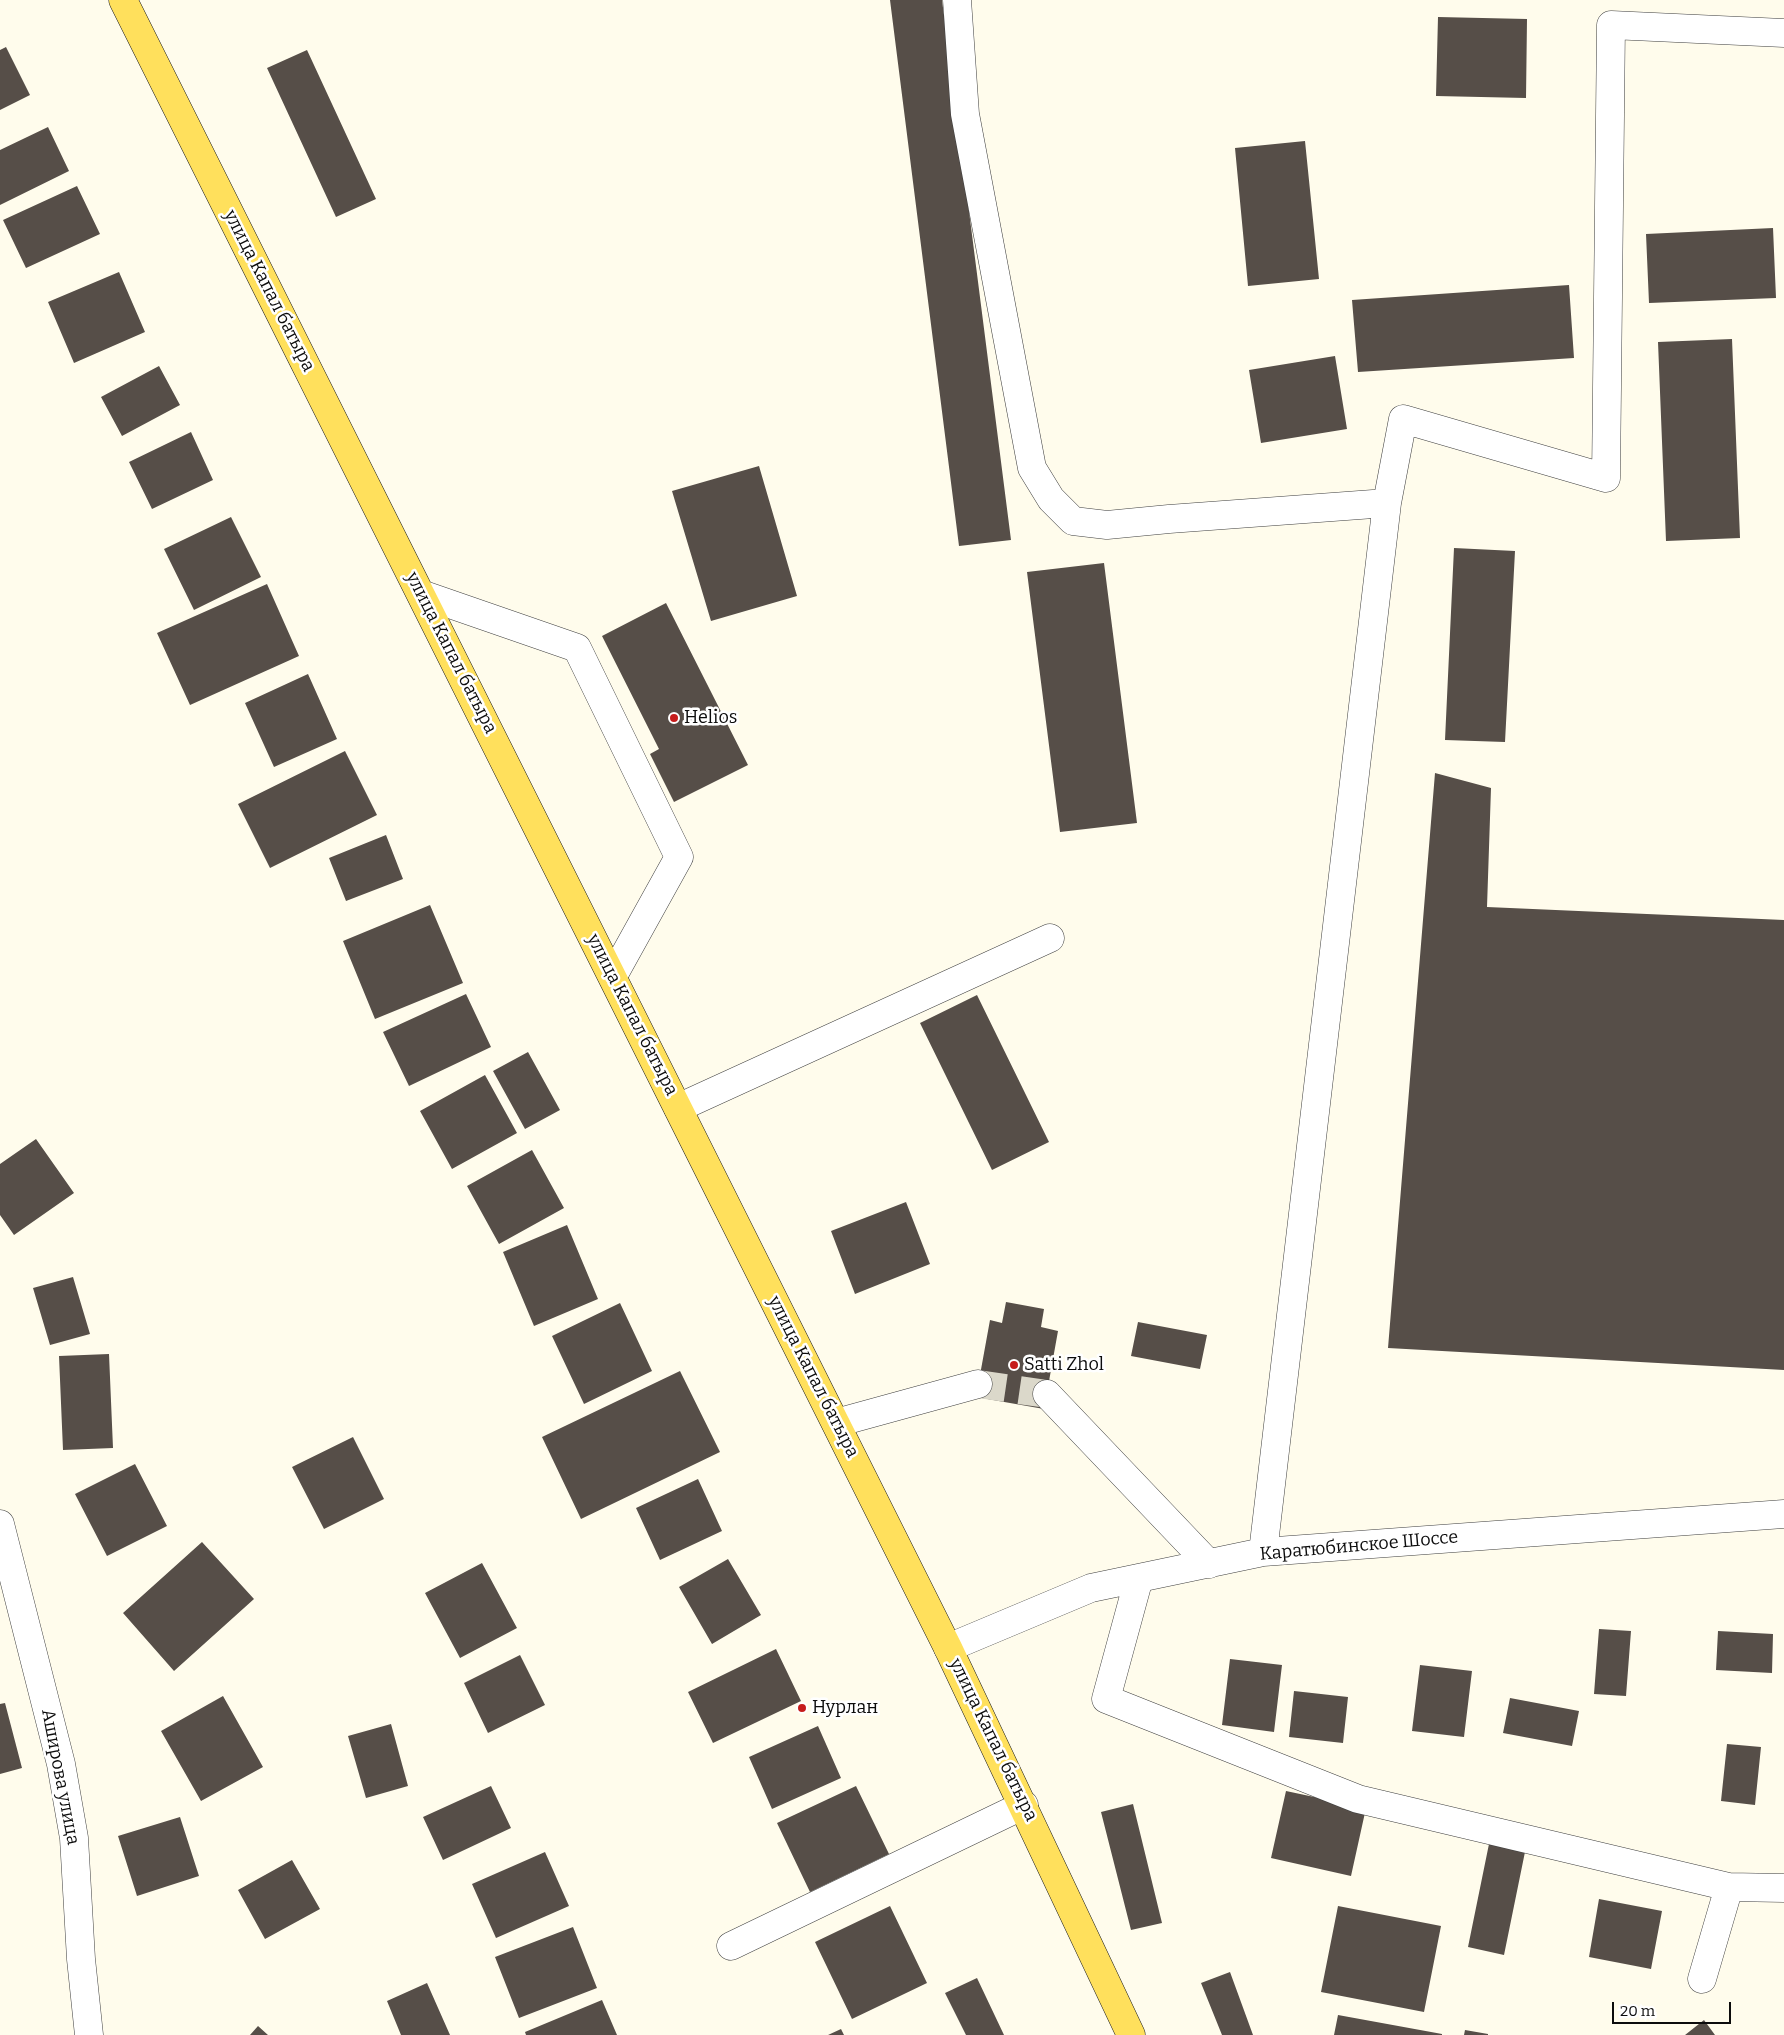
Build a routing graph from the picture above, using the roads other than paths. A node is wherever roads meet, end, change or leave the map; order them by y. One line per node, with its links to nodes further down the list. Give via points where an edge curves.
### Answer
1 (123, 0): 5 (main road, улица Капал батыра)
2 (957, 0): 4 (street, via 965,114 1032,468 1051,499 1073,521 1107,525)
3 (1784, 33): 4 (street, via 1611,25 1606,478 1403,419)
4 (1387, 503): 14 (street)
5 (421, 594): 7 (main road, улица Капал батыра); 7 (street, via 577,648 679,857)
6 (1050, 938): 8 (street)
7 (612, 976): 8 (main road, улица Капал батыра)
8 (678, 1108): 11 (main road, улица Капал батыра)
9 (978, 1384): 11 (street)
10 (1047, 1394): 15 (street)
11 (836, 1423): 17 (main road, улица Капал батыра)
12 (1784, 1514): 14 (street, Каратюбинское Шоссе)
13 (0, 1524): 23 (street, Аширова улица, via 63,1773 74,1838)
14 (1263, 1552): 15 (street, Каратюбинское Шоссе)
15 (1209, 1564): 16 (street, Каратюбинское Шоссе)
16 (1139, 1578): 17 (street, Каратюбинское Шоссе, via 1091,1588); 19 (street, via 1106,1699 1358,1799)
17 (948, 1648): 18 (main road, улица Капал батыра)
18 (1024, 1805): 21 (street); 24 (main road, улица Капал батыра)
19 (1729, 1887): 20 (street); 22 (street)
20 (1784, 1888)
21 (731, 1946)
22 (1702, 1979)
23 (89, 2035)
24 (1131, 2035)

